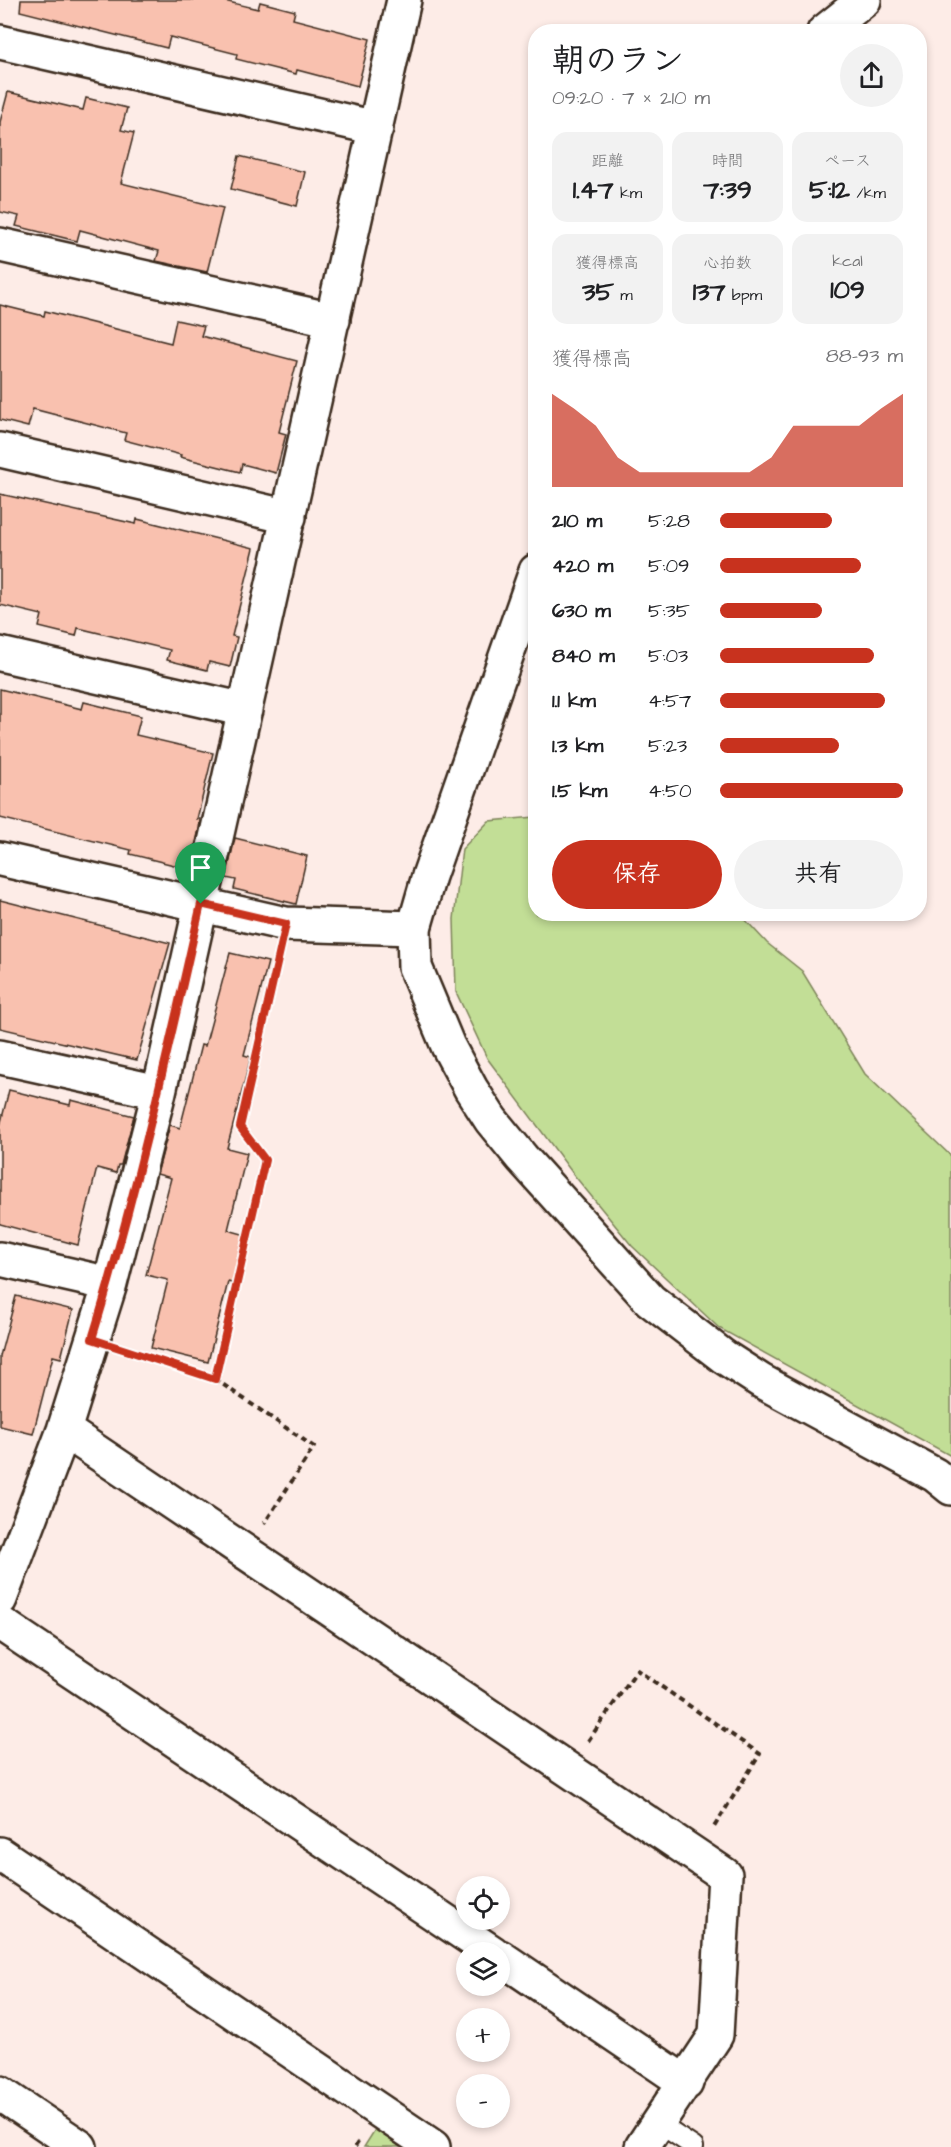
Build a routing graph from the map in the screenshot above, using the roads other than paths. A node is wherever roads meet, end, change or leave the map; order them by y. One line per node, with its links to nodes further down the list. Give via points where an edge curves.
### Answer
1 (404, 0): 5 (street)
2 (864, 0): 3 (street)
3 (834, 24)
4 (0, 42): 5 (street)
5 (376, 128): 7 (street)
6 (0, 245): 7 (street)
7 (333, 320): 9 (street)
8 (0, 450): 9 (street)
9 (289, 518): 12 (street)
10 (528, 594): 15 (street)
11 (0, 654): 12 (street)
12 (245, 710): 14 (street)
13 (0, 859): 14 (street)
14 (201, 904): 15 (street, via 286,924); 17 (street)
15 (414, 928): 21 (street, via 415,967 471,1089 522,1158 650,1300 761,1381 935,1475)
16 (0, 1057): 17 (street)
17 (159, 1092): 19 (street)
18 (0, 1259): 19 (street)
19 (110, 1284): 20 (street)
20 (64, 1430): 22 (street); 27 (street, via 725,1875 716,2035)
21 (951, 1488)
22 (0, 1599)
23 (0, 1623): 25 (street)
24 (0, 1854): 31 (street)
25 (477, 1942)
26 (510, 1965): 27 (street)
27 (686, 2083): 29 (street)
28 (0, 2093): 30 (street)
29 (650, 2135): 32 (lane)
30 (80, 2147)
31 (433, 2147)
32 (694, 2147)

